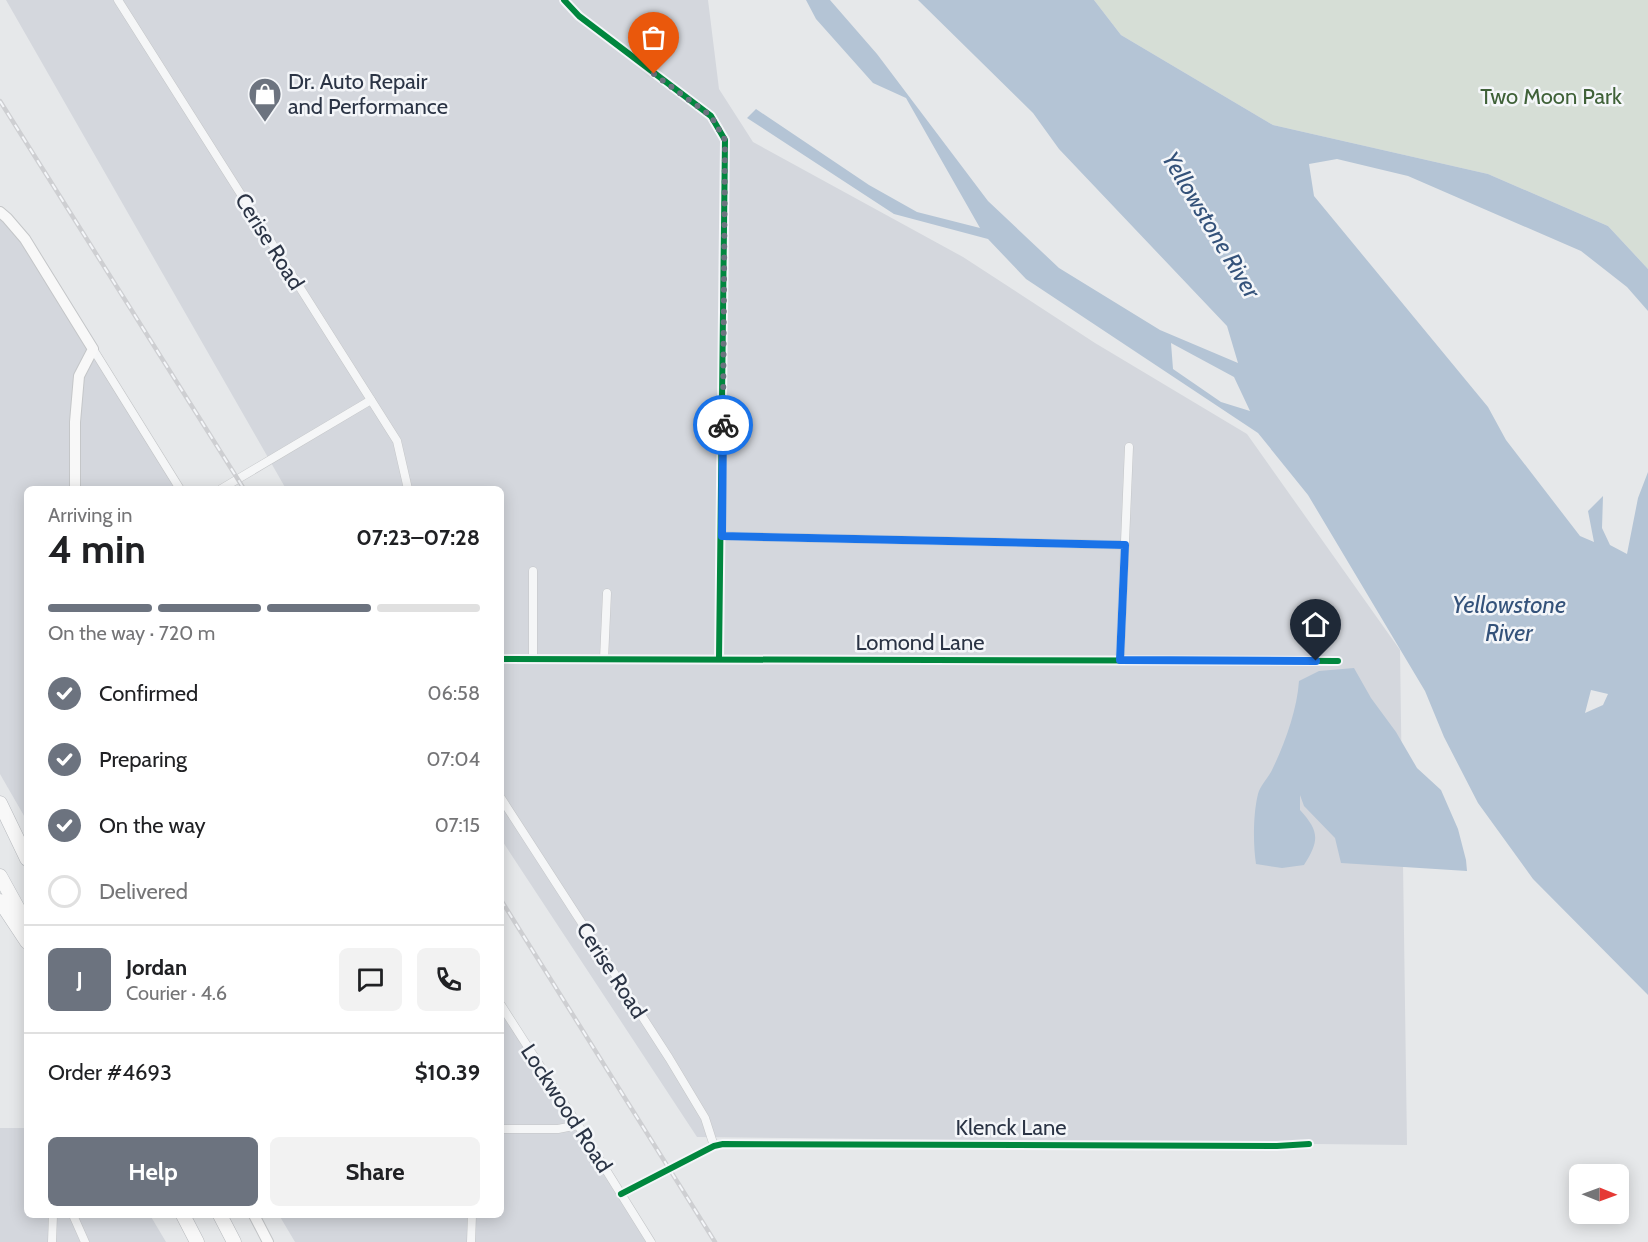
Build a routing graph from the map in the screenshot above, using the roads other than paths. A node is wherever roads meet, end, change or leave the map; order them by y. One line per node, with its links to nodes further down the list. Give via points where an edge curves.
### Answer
1 (118, 0): 5 (street, Cerise Road)
2 (564, 0): 11 (street, via 579,16 711,116 725,140)
3 (0, 212): 4 (street, via 25,239)
4 (93, 349): 7 (street, via 79,376); 8 (street)
5 (371, 400): 9 (street); 10 (street, Cerise Road, via 396,441)
6 (1129, 447): 12 (street)
7 (75, 486)
8 (178, 486)
9 (226, 486)
10 (407, 486)
11 (722, 536): 12 (street); 18 (street)
12 (1125, 545): 19 (street)
13 (533, 571): 16 (street)
14 (607, 593): 17 (street)
15 (504, 659): 16 (street, Lomond Lane)
16 (533, 659): 17 (street, Lomond Lane)
17 (604, 659): 18 (street, Lomond Lane)
18 (719, 659): 19 (street, Lomond Lane)
19 (1120, 660): 20 (street, Lomond Lane)
20 (1338, 661)
21 (0, 803): 24 (highway)
22 (504, 803): 34 (street, Cerise Road, via 669,1058 705,1118)
23 (0, 813): 25 (highway)
24 (24, 855)
25 (24, 856)
26 (0, 876): 28 (highway)
27 (0, 902): 29 (highway)
28 (24, 920)
29 (24, 938)
30 (504, 1010): 31 (street, Lockwood Road)
31 (578, 1125): 32 (street); 35 (street, Lockwood Road)
32 (504, 1129)
33 (1309, 1144): 34 (street, Klenck Lane)
34 (714, 1146): 35 (street)
35 (621, 1194): 48 (street, Lockwood Road)
36 (53, 1218): 42 (street)
37 (74, 1218): 43 (street)
38 (185, 1218): 44 (highway)
39 (221, 1218): 45 (highway)
40 (256, 1218): 46 (street)
41 (472, 1218): 47 (street)
42 (52, 1242)
43 (85, 1242)
44 (198, 1242)
45 (234, 1242)
46 (268, 1242)
47 (471, 1242)
48 (651, 1242)

